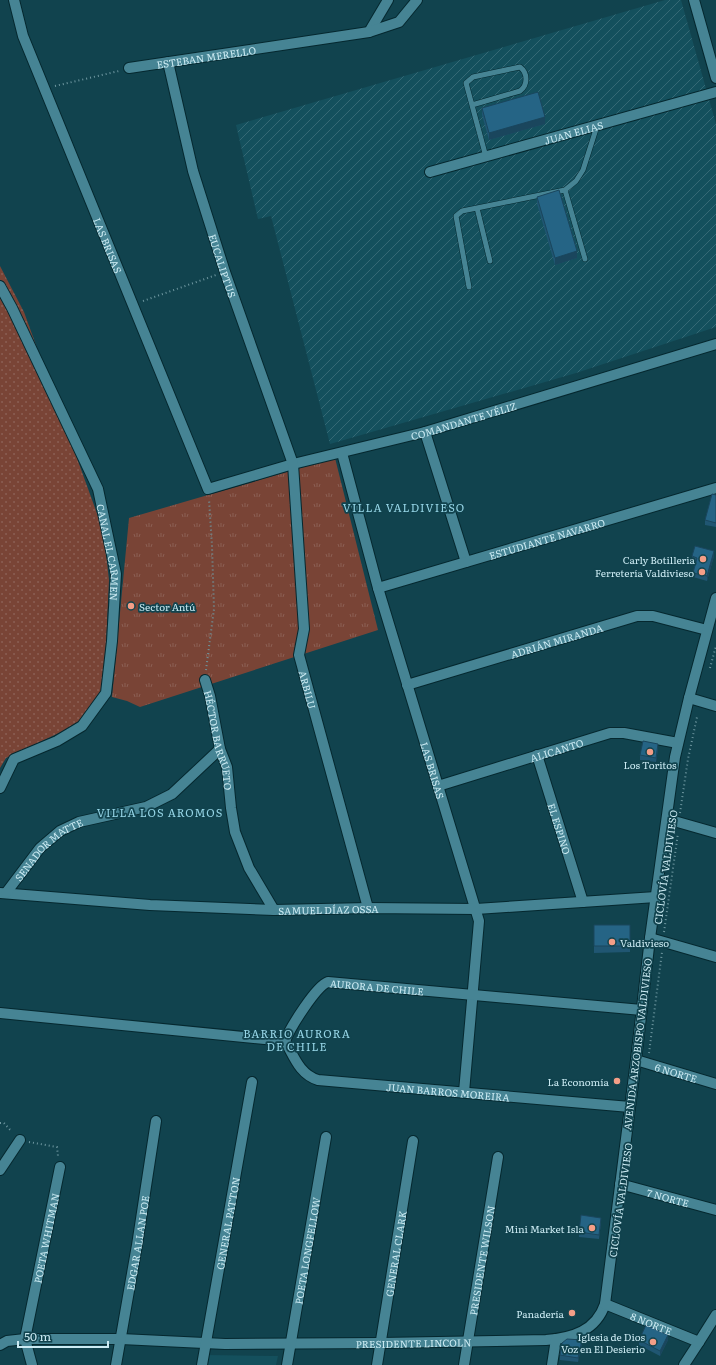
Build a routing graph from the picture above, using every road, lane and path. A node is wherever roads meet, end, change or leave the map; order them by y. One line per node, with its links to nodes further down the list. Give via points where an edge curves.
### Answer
1 (14, 0): 9 (street, LAS BRISAS, via 23,36)
2 (388, 0): 5 (street)
3 (417, 0): 5 (street, ESTEBAN MERELLO, via 399,22)
4 (694, 0): 8 (street)
5 (369, 32): 6 (street, ESTEBAN MERELLO)
6 (168, 62): 7 (street, ESTEBAN MERELLO); 19 (street, EUCALIPTUS, via 193,171)
7 (129, 68): 9 (path)
8 (716, 78)
9 (44, 88): 22 (street, LAS BRISAS)
10 (716, 92): 12 (street, JUAN ELIAS)
11 (472, 105): 11 (lane, via 466,84 473,77 520,67 524,70 527,81 520,91); 13 (lane)
12 (597, 126): 13 (street, JUAN ELIAS); 15 (lane, via 583,170 576,181)
13 (486, 157): 14 (street, JUAN ELIAS)
14 (430, 172)
15 (565, 190): 16 (lane); 17 (lane)
16 (477, 208): 18 (lane); 21 (lane, via 462,211 456,216)
17 (585, 259)
18 (490, 261)
19 (225, 272): 22 (path); 26 (street, EUCALIPTUS)
20 (0, 286): 44 (street, CANAL EL CARMEN, via 98,489 116,574 106,693 82,726 14,760)
21 (469, 287)
22 (132, 304): 28 (street, LAS BRISAS)
23 (716, 344): 24 (street, COMANDANTE VÉLIZ)
24 (425, 432): 25 (street, COMANDANTE VÉLIZ); 29 (street)
25 (342, 453): 26 (street, COMANDANTE VÉLIZ); 30 (street, LAS BRISAS)
26 (293, 464): 28 (street, COMANDANTE VÉLIZ); 51 (street, ARBILU, via 304,628 299,655)
27 (716, 488): 29 (street, ESTUDIANTE NAVARRO)
28 (208, 489): 35 (path, HÉCTOR BARRUETO, via 214,609)
29 (466, 562): 30 (street, ESTUDIANTE NAVARRO)
30 (378, 588): 36 (street, LAS BRISAS)
31 (716, 598): 32 (street, AVENIDA ARZOBISPO VALDIVIESO)
32 (707, 630): 36 (street, ADRIÁN MIRANDA, via 653,616 637,616); 37 (street, AVENIDA ARZOBISPO VALDIVIESO)
33 (716, 646): 34 (path)
34 (708, 674)
35 (205, 680): 41 (street, HÉCTOR BARRUETO)
36 (407, 685): 43 (street, LAS BRISAS)
37 (689, 698): 38 (street); 40 (street, AVENIDA ARZOBISPO VALDIVIESO)
38 (700, 702): 39 (street); 46 (path, CICLOVÍA VALDIVIESO)
39 (716, 706)
40 (678, 743): 42 (street, ALICANTO, via 624,733 610,733); 45 (street, AVENIDA ARZOBISPO VALDIVIESO)
41 (220, 749): 48 (street, SENADOR MATTE, via 172,794 146,807 79,822 60,831 40,848); 53 (street, HÉCTOR BARRUETO, via 227,767 235,832 249,868)
42 (537, 755): 43 (street, ALICANTO); 50 (street, EL ESPINO)
43 (438, 786): 52 (street, LAS BRISAS)
44 (0, 788)
45 (667, 819): 46 (street); 49 (street, AVENIDA ARZOBISPO VALDIVIESO)
46 (679, 822): 47 (street); 55 (path, CICLOVÍA VALDIVIESO)
47 (716, 833)
48 (3, 893): 53 (street, SAMUEL DÍAZ OSSA, via 150,905)
49 (656, 897): 50 (street, SAMUEL DÍAZ OSSA); 54 (street, AVENIDA ARZOBISPO VALDIVIESO)
50 (582, 902): 52 (street, SAMUEL DÍAZ OSSA)
51 (368, 908): 52 (street, SAMUEL DÍAZ OSSA); 53 (street, SAMUEL DÍAZ OSSA)
52 (476, 909): 57 (street, LAS BRISAS, via 479,921)
53 (274, 910)
54 (650, 938): 55 (street); 58 (street, AVENIDA ARZOBISPO VALDIVIESO)
55 (663, 942): 56 (street); 62 (path, CICLOVÍA VALDIVIESO)
56 (716, 957)
57 (472, 994): 58 (street, AURORA DE CHILE); 60 (street, AURORA DE CHILE, via 328,982 320,987 292,1026); 65 (street, LAS BRISAS)
58 (642, 1010): 61 (street, AVENIDA ARZOBISPO VALDIVIESO)
59 (0, 1013): 60 (street)
60 (285, 1041): 65 (street, JUAN BARROS MOREIRA, via 303,1071 318,1080)
61 (636, 1060): 62 (street, 6 NORTE); 66 (street, AVENIDA ARZOBISPO VALDIVIESO)
62 (648, 1063): 64 (street, 6 NORTE)
63 (252, 1082): 84 (street, GENERAL PATTON)
64 (716, 1084)
65 (464, 1092): 66 (street, JUAN BARROS MOREIRA)
66 (630, 1106): 75 (street, AVENIDA ARZOBISPO VALDIVIESO)
67 (156, 1120): 80 (street, EDGAR ALLAN POE)
68 (0, 1123): 70 (path)
69 (326, 1137): 85 (street, POETA LONGFELLOW)
70 (20, 1140): 73 (path, via 57,1147); 74 (street)
71 (413, 1141): 86 (street, GENERAL CLARK)
72 (498, 1157): 82 (street, PRESIDENTE WILSON)
73 (60, 1167): 79 (street, POETA WHITMAN)
74 (0, 1170)
75 (620, 1184): 76 (street, 7 NORTE); 77 (street, AVENIDA ARZOBISPO VALDIVIESO)
76 (716, 1210)
77 (605, 1304): 81 (street, PRESIDENTE LINCOLN, via 596,1321 590,1326); 83 (street, 8 NORTE)
78 (716, 1315): 83 (street)
79 (25, 1339): 80 (street, PRESIDENTE LINCOLN); 87 (street, PRESIDENTE LINCOLN, via 7,1341); 88 (street, POETA WHITMAN)
80 (121, 1339): 84 (street, PRESIDENTE LINCOLN); 89 (street, EDGAR ALLAN POE)
81 (556, 1339): 82 (street, PRESIDENTE LINCOLN); 94 (street)
82 (469, 1341): 86 (street, PRESIDENTE LINCOLN); 93 (street, PRESIDENTE WILSON)
83 (699, 1342): 95 (street)
84 (207, 1343): 85 (street, PRESIDENTE LINCOLN); 90 (street, GENERAL PATTON)
85 (291, 1343): 86 (street, PRESIDENTE LINCOLN); 91 (street, POETA LONGFELLOW)
86 (381, 1343): 92 (street, GENERAL CLARK)
87 (0, 1345)
88 (32, 1365)
89 (116, 1365)
90 (202, 1365)
91 (287, 1365)
92 (377, 1365)
93 (464, 1365)
94 (552, 1365)
95 (684, 1365)

